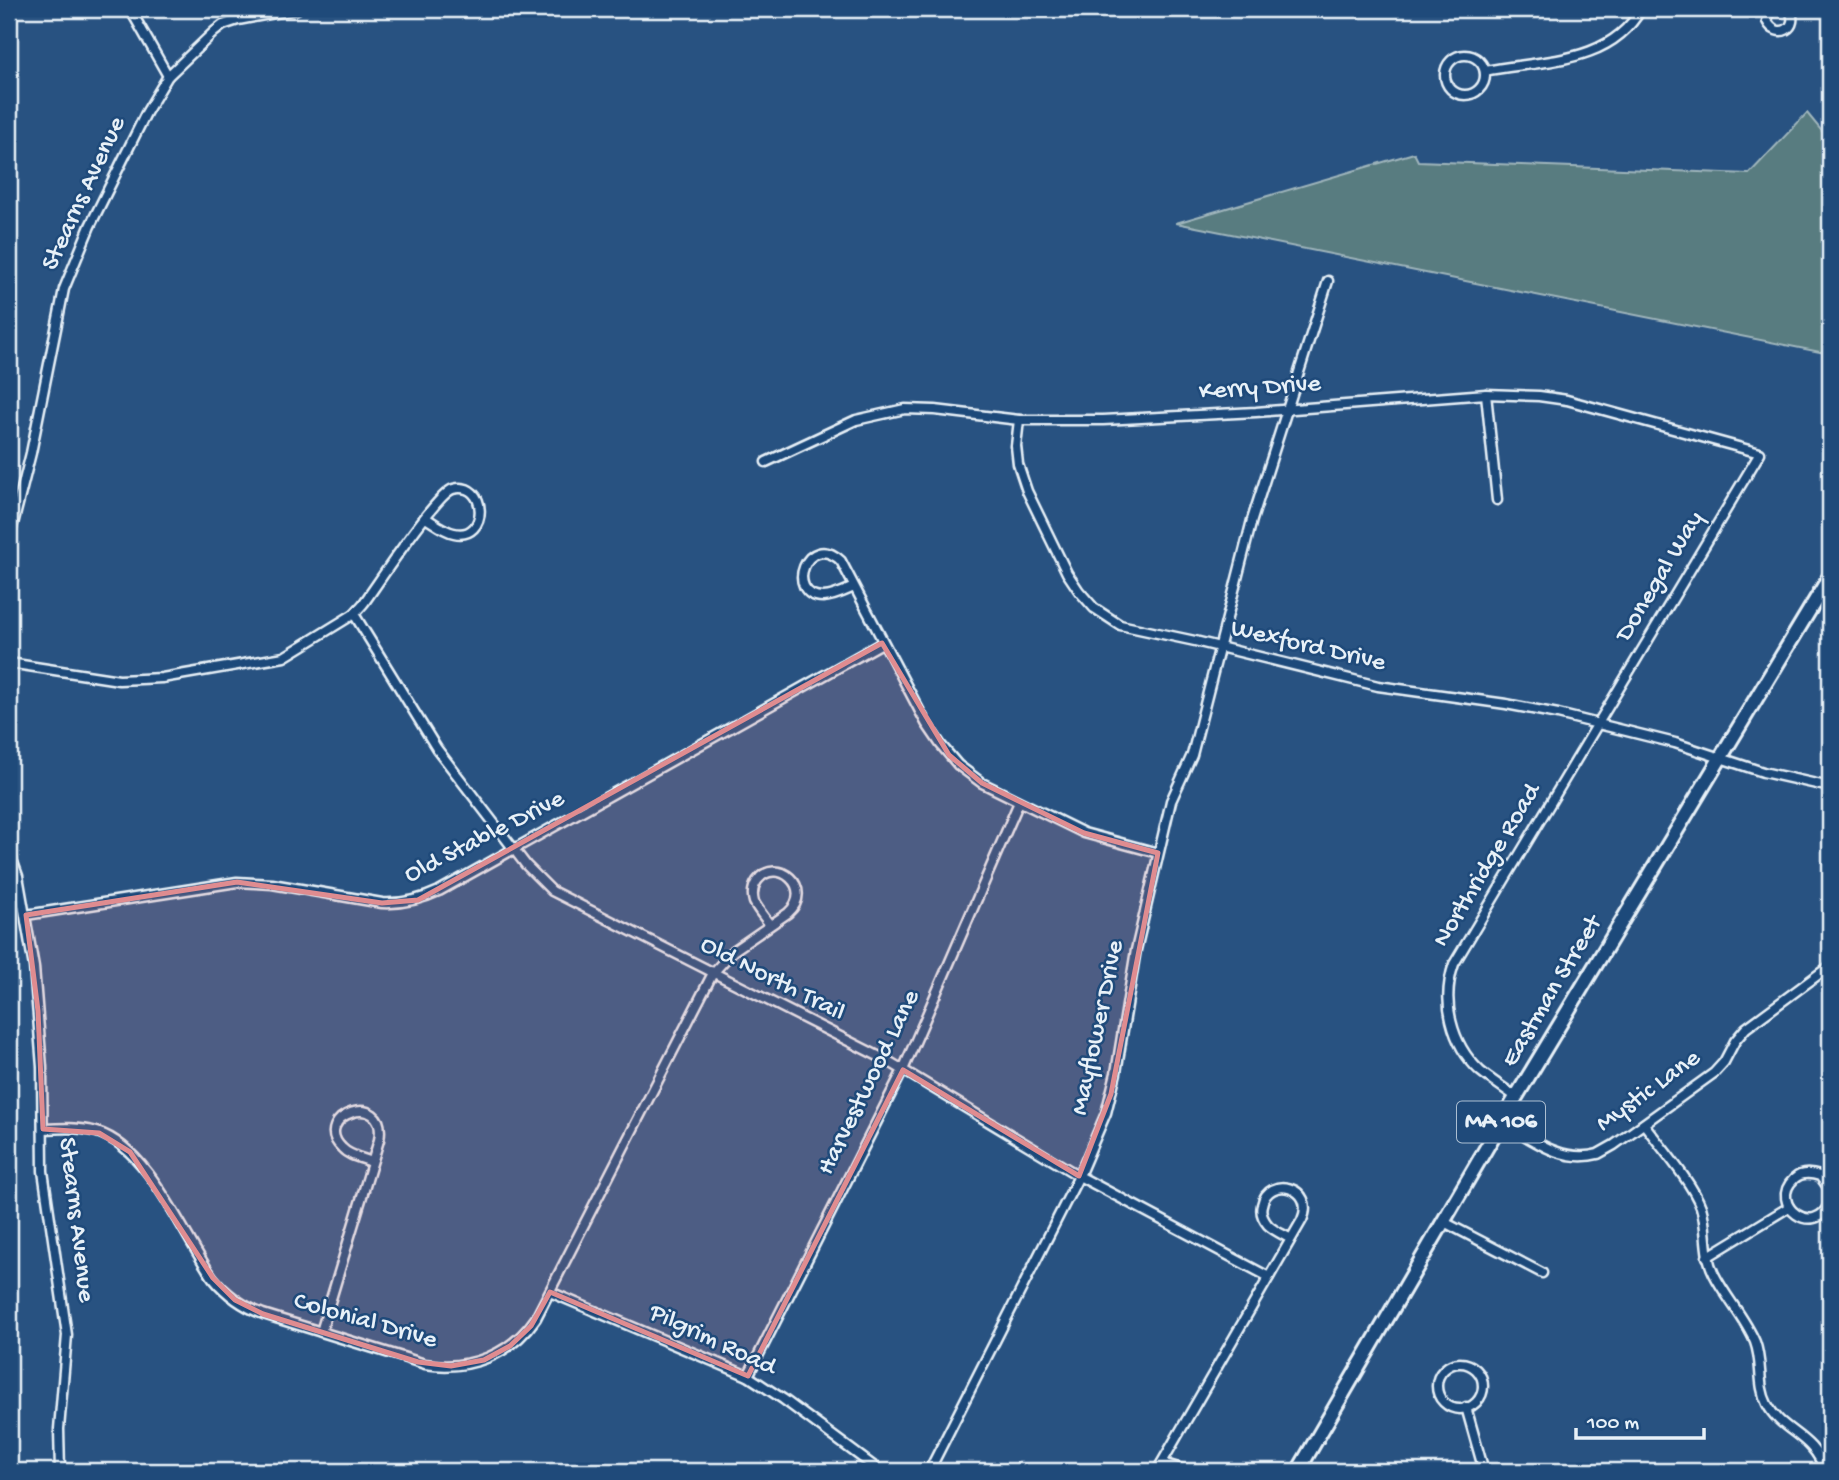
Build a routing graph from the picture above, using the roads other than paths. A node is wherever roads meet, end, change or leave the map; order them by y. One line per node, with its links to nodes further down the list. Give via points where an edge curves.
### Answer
1 (130, 9): 7 (street)
2 (297, 9): 7 (street, Stearns Avenue, via 223,25)
3 (1641, 9): 6 (street, via 1628,28 1588,54)
4 (1770, 9): 5 (street, via 1768,25 1780,31 1792,22)
5 (1789, 9)
6 (1485, 71): 6 (street, via 1478,59 1460,55 1449,62 1446,81 1454,92 1474,93 1483,84)
7 (168, 76): 16 (street, Stearns Avenue, via 120,163 66,281)
8 (1328, 281): 10 (street, Mayflower Drive)
9 (1486, 394): 10 (street, Kerry Drive); 12 (street, Kerry Drive, via 1567,400); 14 (street)
10 (1286, 410): 11 (street, Kerry Drive, via 1103,420); 21 (street, Mayflower Drive)
11 (1019, 419): 13 (street, Kerry Drive, via 919,409 890,411 837,428); 21 (street, Wexford Drive, via 1016,446 1023,483 1087,601 1120,625)
12 (1760, 453): 23 (street, Donegal Way)
13 (766, 462)
14 (1497, 500)
15 (426, 518): 15 (street, via 442,496 454,489 471,492 481,507 476,525 464,533 450,532); 19 (street)
16 (9, 540)
17 (1830, 576): 24 (main road, Eastman Street / MA 106)
18 (854, 587): 18 (street, via 841,561 830,554 813,556 804,566 803,583 816,596); 20 (street)
19 (354, 614): 22 (street, via 284,657 162,678 119,680); 27 (street, Old North Trail, via 428,736)
20 (882, 643): 26 (street, via 949,755 976,779); 27 (street, Old Stable Drive)
21 (1218, 647): 23 (street, Wexford Drive, via 1378,686 1506,704); 29 (street, Mayflower Drive, via 1194,746 1174,792)
22 (9, 663)
23 (1598, 724): 24 (street, Wexford Drive); 35 (street, Northridge Road, via 1450,975 1448,1010 1459,1042 1481,1071)
24 (1720, 759): 25 (street, Wexford Drive); 35 (main road, Eastman Street / MA 106)
25 (1830, 788)
26 (1019, 802): 29 (street, via 1084,833); 34 (street, Harvestwood Lane)
27 (514, 849): 30 (street, Old Stable Drive, via 427,897 398,904 247,882); 33 (street, Old North Trail, via 552,891)
28 (9, 851): 30 (street, Stearns Avenue)
29 (1158, 853): 40 (street, Mayflower Drive, via 1111,1094)
30 (26, 915): 38 (street, Stearns Avenue, via 38,1011)
31 (770, 925): 31 (street, Colonial Drive, via 797,902 796,884 783,872 765,874 753,891 755,904); 33 (street, Colonial Drive, via 733,951)
32 (1830, 966): 37 (street, Mystic Lane, via 1746,1028 1714,1073)
33 (713, 973): 34 (street, Old North Trail); 49 (street, Colonial Drive)
34 (903, 1070): 40 (street, Old North Trail); 51 (street, Harvestwood Lane)
35 (1516, 1097): 36 (main road, Eastman Street / MA 106)
36 (1502, 1122): 37 (street, Mystic Lane, via 1550,1149 1576,1157 1598,1154); 44 (main road, Eastman Street / MA 106)
37 (1644, 1124): 46 (street, via 1698,1201)
38 (43, 1129): 50 (street, Colonial Drive, via 84,1129 120,1144 139,1160 227,1293 253,1311); 54 (street, Stearns Avenue, via 46,1196 68,1335)
39 (372, 1162): 39 (street, via 380,1135 377,1122 367,1112 348,1112 336,1126 338,1144); 50 (street)
40 (1079, 1177): 48 (street, Old North Trail); 56 (street, Mayflower Drive)
41 (1830, 1190): 43 (street, via 1820,1176 1802,1174 1789,1185)
42 (1830, 1202): 43 (street, via 1825,1212 1812,1218 1799,1216)
43 (1789, 1207): 46 (street)
44 (1444, 1222): 47 (street); 60 (main road, Eastman Street / MA 106)
45 (1291, 1239): 45 (street, via 1304,1216 1305,1202 1293,1189 1279,1187 1264,1198 1262,1216 1270,1227); 48 (street)
46 (1707, 1256): 62 (street, via 1754,1339 1766,1403 1775,1416 1810,1443)
47 (1542, 1273)
48 (1269, 1277): 53 (street)
49 (550, 1292): 50 (street, Colonial Drive, via 518,1340 493,1356 468,1364 425,1364); 51 (street, Pilgrim Road)
50 (321, 1332)
51 (748, 1376): 55 (street, Pilgrim Road)
52 (1466, 1407): 52 (street, via 1448,1405 1437,1390 1439,1376 1453,1364 1471,1366 1482,1381 1480,1395); 61 (street)
53 (1161, 1462): 57 (street); 58 (street); 59 (street)
54 (60, 1471)
55 (880, 1471)
56 (929, 1471)
57 (1157, 1471)
58 (1170, 1471)
59 (1188, 1471)
60 (1298, 1471)
61 (1484, 1471)
62 (1825, 1471)

